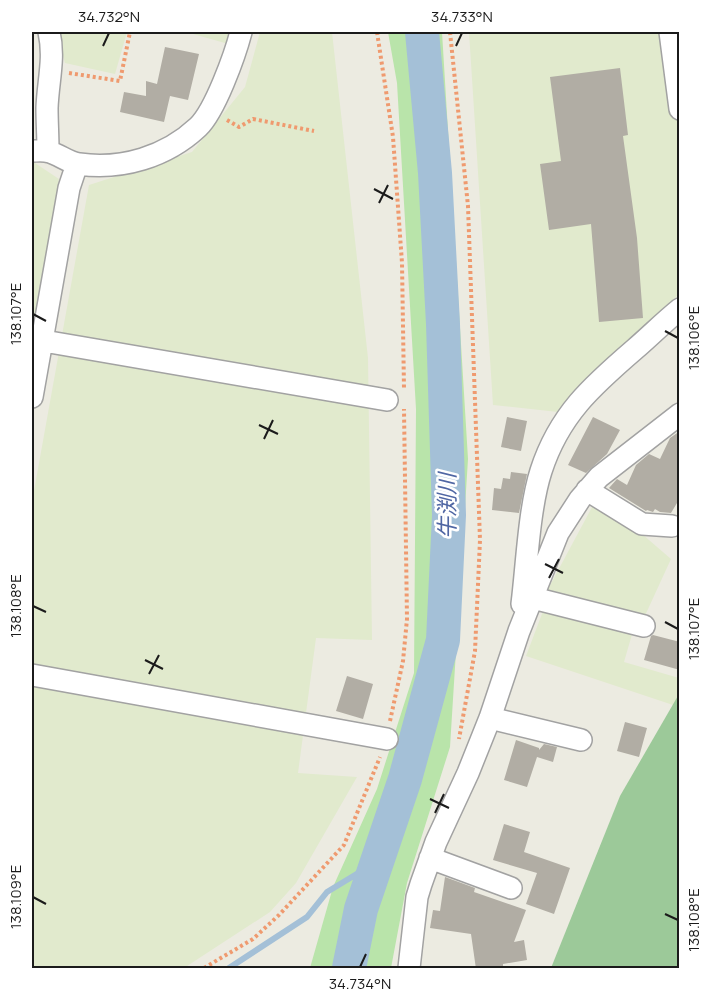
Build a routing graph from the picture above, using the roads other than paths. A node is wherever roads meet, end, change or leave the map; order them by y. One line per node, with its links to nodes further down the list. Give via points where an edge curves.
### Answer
1 (50, 32): 4 (street, via 52,71)
2 (241, 32): 7 (street, via 210,111 199,127 149,158 113,165)
3 (669, 32): 5 (street)
4 (39, 106): 6 (street)
5 (680, 109)
6 (40, 151): 7 (street)
7 (77, 164): 9 (street)
8 (680, 309): 17 (street, via 575,405 549,449 533,511)
9 (36, 340): 10 (street); 11 (street)
10 (32, 397)
11 (398, 400)
12 (680, 414): 13 (street)
13 (587, 490): 14 (street, via 642,524); 15 (street, via 558,533)
14 (672, 526)
15 (533, 598): 16 (street); 17 (street)
16 (644, 626)
17 (519, 632): 19 (street)
18 (32, 675): 20 (street)
19 (490, 718): 21 (street); 22 (street)
20 (387, 739)
21 (581, 740)
22 (430, 858): 23 (street); 24 (street, via 417,897)
23 (511, 888)
24 (409, 969)

